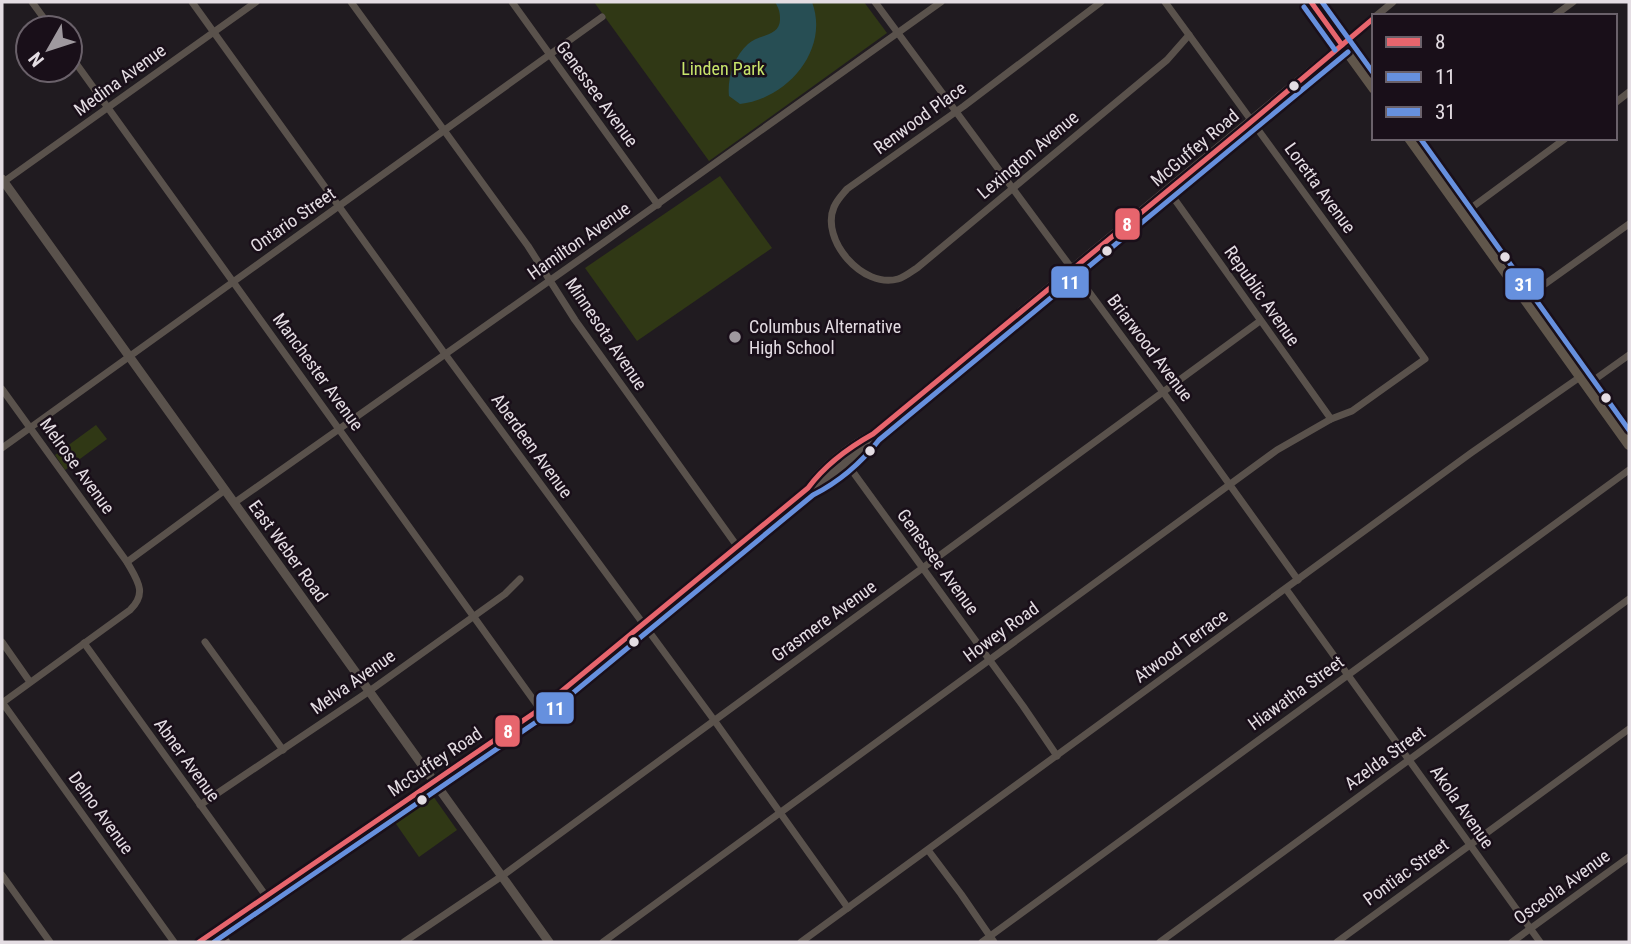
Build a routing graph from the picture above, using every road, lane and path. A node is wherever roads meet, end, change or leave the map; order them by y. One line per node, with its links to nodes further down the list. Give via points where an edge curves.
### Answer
1 (192, 2): 17 (street, Aberdeen Avenue)
2 (256, 2): 17 (street, Medina Avenue)
3 (352, 2): 27 (street, Minnesota Avenue)
4 (512, 2): 21 (street, Genessee Avenue)
5 (875, 2): 18 (street, Briarwood Avenue)
6 (941, 2): 18 (street, Hamilton Avenue)
7 (1101, 2): 25 (street, Renwood Place)
8 (1179, 2): 12 (street)
9 (1311, 2): 20 (main road)
10 (1393, 2): 13 (street, McGuffey Road)
11 (1573, 2): 14 (street)
12 (1168, 5): 19 (street, Loretta Avenue)
13 (1379, 14)
14 (1557, 14)
15 (603, 17): 21 (street, Ontario Street)
16 (1372, 20): 20 (street, McGuffey Road)
17 (214, 32): 24 (street, Medina Avenue); 34 (street, Aberdeen Avenue)
18 (898, 33): 25 (street, Briarwood Avenue); 33 (street, Hamilton Avenue)
19 (1189, 35): 26 (street, Loretta Avenue); 31 (street, Lexington Avenue, via 1167,60)
20 (1342, 45): 23 (main road); 26 (street, McGuffey Road)
21 (550, 56): 27 (street, Ontario Street); 33 (street, Genessee Avenue)
22 (84, 74): 24 (street, Manchester Avenue)
23 (1372, 86)
24 (108, 107): 30 (street, Medina Avenue); 40 (street, Manchester Avenue)
25 (956, 111): 31 (street, Briarwood Avenue); 38 (street, Renwood Place, via 847,190 834,206 832,226 837,244 859,271)
26 (1252, 121): 32 (street, McGuffey Road); 46 (street, Loretta Avenue)
27 (445, 131): 34 (street, Ontario Street); 39 (street, Minnesota Avenue)
28 (1410, 140): 35 (main road)
29 (1563, 140): 35 (street)
30 (2, 181): 45 (street, East Weber Road)
31 (1013, 188): 37 (street, Briarwood Avenue); 38 (street, Lexington Avenue, via 917,268 898,279)
32 (1168, 190): 37 (street, McGuffey Road); 42 (street, Republic Avenue)
33 (658, 205): 39 (street, Hamilton Avenue)
34 (339, 206): 40 (street, Ontario Street); 43 (street, Aberdeen Avenue)
35 (1463, 214): 41 (main road)
36 (1629, 224): 41 (street)
37 (1072, 269): 49 (street, Briarwood Avenue); 55 (street, McGuffey Road, via 863,447)
38 (876, 279)
39 (550, 280): 43 (street, Hamilton Avenue); 60 (street, Minnesota Avenue)
40 (233, 281): 45 (street, Ontario Street); 52 (street, Manchester Avenue)
41 (1524, 299): 47 (main road)
42 (1260, 321): 49 (street, Grasmere Avenue); 50 (street, Republic Avenue)
43 (445, 354): 52 (street, Hamilton Avenue); 68 (street, Aberdeen Avenue)
44 (1629, 355): 47 (street, Atwood Terrace)
45 (129, 356): 51 (street, Ontario Street); 58 (street, East Weber Road)
46 (1425, 359): 50 (street, Howey Road, via 1352,411)
47 (1583, 381): 53 (main road); 64 (street, Atwood Terrace, via 1471,453)
48 (2, 389): 51 (street, Melrose Avenue)
49 (1163, 393): 57 (street, Briarwood Avenue); 62 (street, Grasmere Avenue)
50 (1331, 419): 57 (street, Howey Road)
51 (30, 428): 54 (street, Ontario Street); 61 (street, Melrose Avenue)
52 (340, 429): 59 (street, Hamilton Avenue); 67 (street, Manchester Avenue)
53 (1629, 445)
54 (2, 448)
55 (843, 459): 60 (street, McGuffey Road); 62 (street, Genessee Avenue)
56 (1629, 470): 73 (street, Hiawatha Street)
57 (1229, 485): 64 (street, Briarwood Avenue); 72 (street, Howey Road)
58 (225, 490): 59 (street, East Weber Road); 61 (street)
59 (234, 503): 75 (street, East Weber Road)
60 (737, 546): 68 (street, McGuffey Road)
61 (127, 562): 71 (street, via 140,587 136,604)
62 (923, 568): 72 (street, Genessee Avenue); 78 (street, Grasmere Avenue)
63 (520, 579): 67 (street, Melva Avenue)
64 (1298, 580): 65 (street, Atwood Terrace)
65 (1286, 589): 73 (street, Akola Avenue); 81 (street, Atwood Terrace)
66 (1629, 599): 82 (street, Azelda Street)
67 (474, 616): 75 (street, Melva Avenue); 77 (street, Manchester Avenue)
68 (643, 624): 77 (street, McGuffey Road); 78 (street, Aberdeen Avenue)
69 (2, 642): 74 (street)
70 (205, 642): 80 (street)
71 (84, 643): 74 (street); 84 (street, Abner Avenue)
72 (990, 660): 81 (street, Genessee Avenue); 85 (street, Howey Road)
73 (1348, 675): 82 (street, Akola Avenue); 95 (street, Hiawatha Street)
74 (30, 682): 76 (street)
75 (369, 691): 80 (street, Melva Avenue); 83 (street, East Weber Road)
76 (2, 702): 97 (street, Delno Avenue)
77 (540, 709): 83 (street, McGuffey Road)
78 (714, 720): 85 (street, Aberdeen Avenue); 90 (street, Grasmere Avenue)
79 (1629, 729): 86 (street, Pontiac Street)
80 (283, 750): 84 (street, Melva Avenue)
81 (1057, 755): 87 (street, Atwood Terrace)
82 (1409, 760): 86 (street, Akola Avenue); 105 (street, Azelda Street)
83 (434, 782): 90 (street, East Weber Road); 91 (street, McGuffey Road)
84 (200, 805): 91 (street, Abner Avenue)
85 (781, 813): 92 (street, Aberdeen Avenue); 102 (street, Howey Road)
86 (1470, 846): 93 (street, Akola Avenue); 106 (street, Pontiac Street)
87 (928, 850): 92 (street, Atwood Terrace); 95 (street)
88 (1629, 857): 93 (street, Osceola Avenue)
89 (2, 874): 96 (street)
90 (502, 876): 100 (street, Grasmere Avenue); 101 (street, East Weber Road)
91 (266, 896): 94 (street, McGuffey Road)
92 (848, 908): 103 (street, Atwood Terrace)
93 (1531, 929): 107 (street, Osceola Avenue); 108 (street, Akola Avenue)
94 (218, 930): 98 (street, McGuffey Road); 99 (street)
95 (992, 939): 104 (street, Hiawatha Street)
96 (50, 942)
97 (174, 942)
98 (199, 942)
99 (227, 942)
100 (404, 942)
101 (549, 942)
102 (603, 942)
103 (801, 942)
104 (982, 942)
105 (1160, 942)
106 (1337, 942)
107 (1513, 942)
108 (1540, 942)

